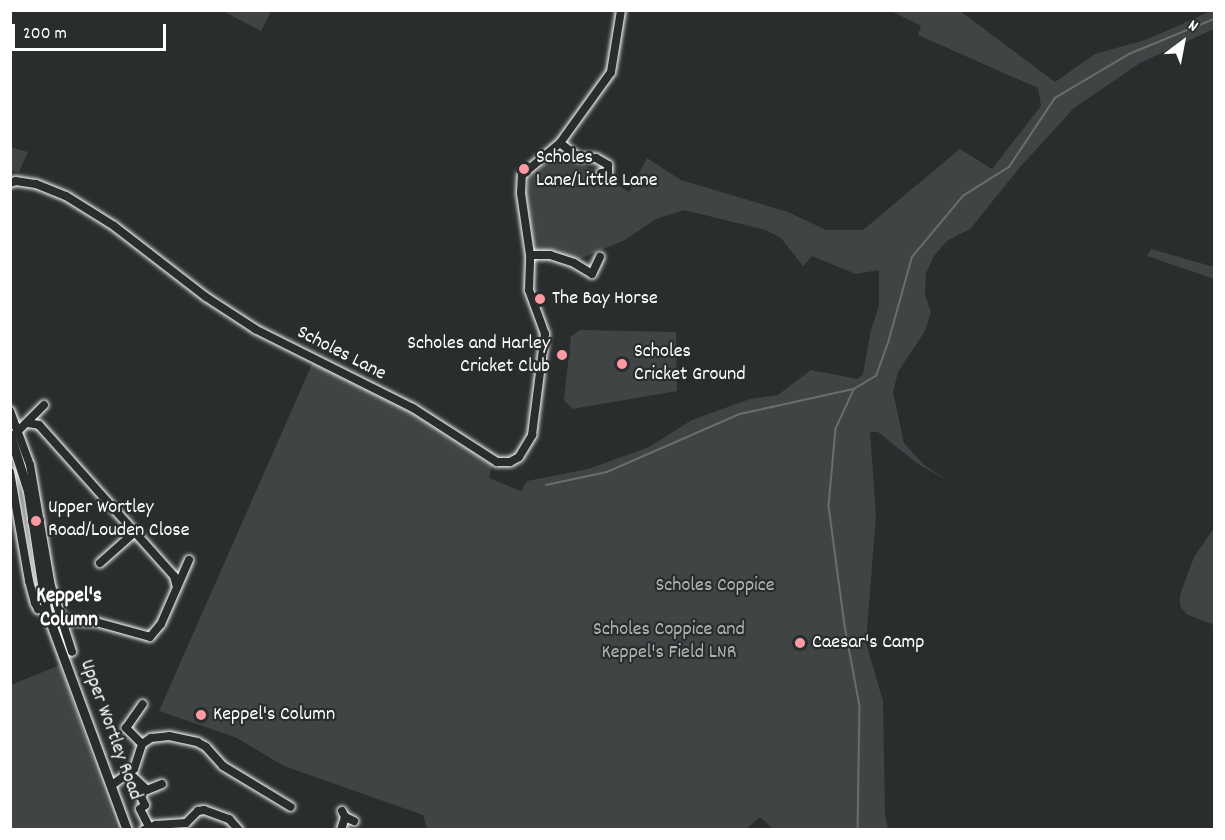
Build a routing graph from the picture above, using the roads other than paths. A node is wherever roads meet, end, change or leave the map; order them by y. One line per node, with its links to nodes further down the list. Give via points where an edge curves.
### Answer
1 (621, 10): 2 (street, Scholes Lane, via 611,72)
2 (560, 143): 3 (street, via 578,157 596,158 608,165 608,172); 5 (street, Scholes Lane, via 522,175)
3 (602, 173)
4 (10, 183): 5 (street, Scholes Lane, via 36,184 66,196 114,226 199,292 255,329 412,408 496,462 519,457 536,420 545,334 529,294)
5 (530, 255): 6 (street, via 550,255 592,274)
6 (600, 257)
7 (44, 405): 9 (street)
8 (10, 411): 10 (street, Upper Wortley Road)
9 (28, 423): 10 (street); 12 (street, via 39,425)
10 (13, 435): 16 (main road, Upper Wortley Road, via 28,491); 17 (street, Upper Wortley Road, via 35,488 43,550)
11 (10, 472): 16 (street, Upper Wortley Road, via 29,581 38,609)
12 (135, 532): 14 (street); 15 (street, via 174,576)
13 (189, 560): 15 (street)
14 (100, 563)
15 (177, 587): 17 (street, via 158,630 150,637 96,622)
16 (48, 615): 17 (street); 23 (main road, Upper Wortley Road)
17 (61, 620): 18 (street, Upper Wortley Road)
18 (72, 652)
19 (142, 704): 20 (street, via 126,728)
20 (142, 744): 21 (street); 25 (street, via 159,736 197,742 223,766)
21 (130, 774): 22 (street, via 147,790); 23 (street)
22 (162, 784)
23 (112, 785): 29 (main road, Upper Wortley Road)
24 (137, 788): 28 (street, via 145,805 140,809)
25 (291, 807)
26 (354, 821): 31 (street, via 343,814)
27 (189, 826): 28 (street); 30 (street, via 198,811 204,810 228,819)
28 (146, 828)
29 (127, 830)
30 (239, 830)
31 (341, 830)

